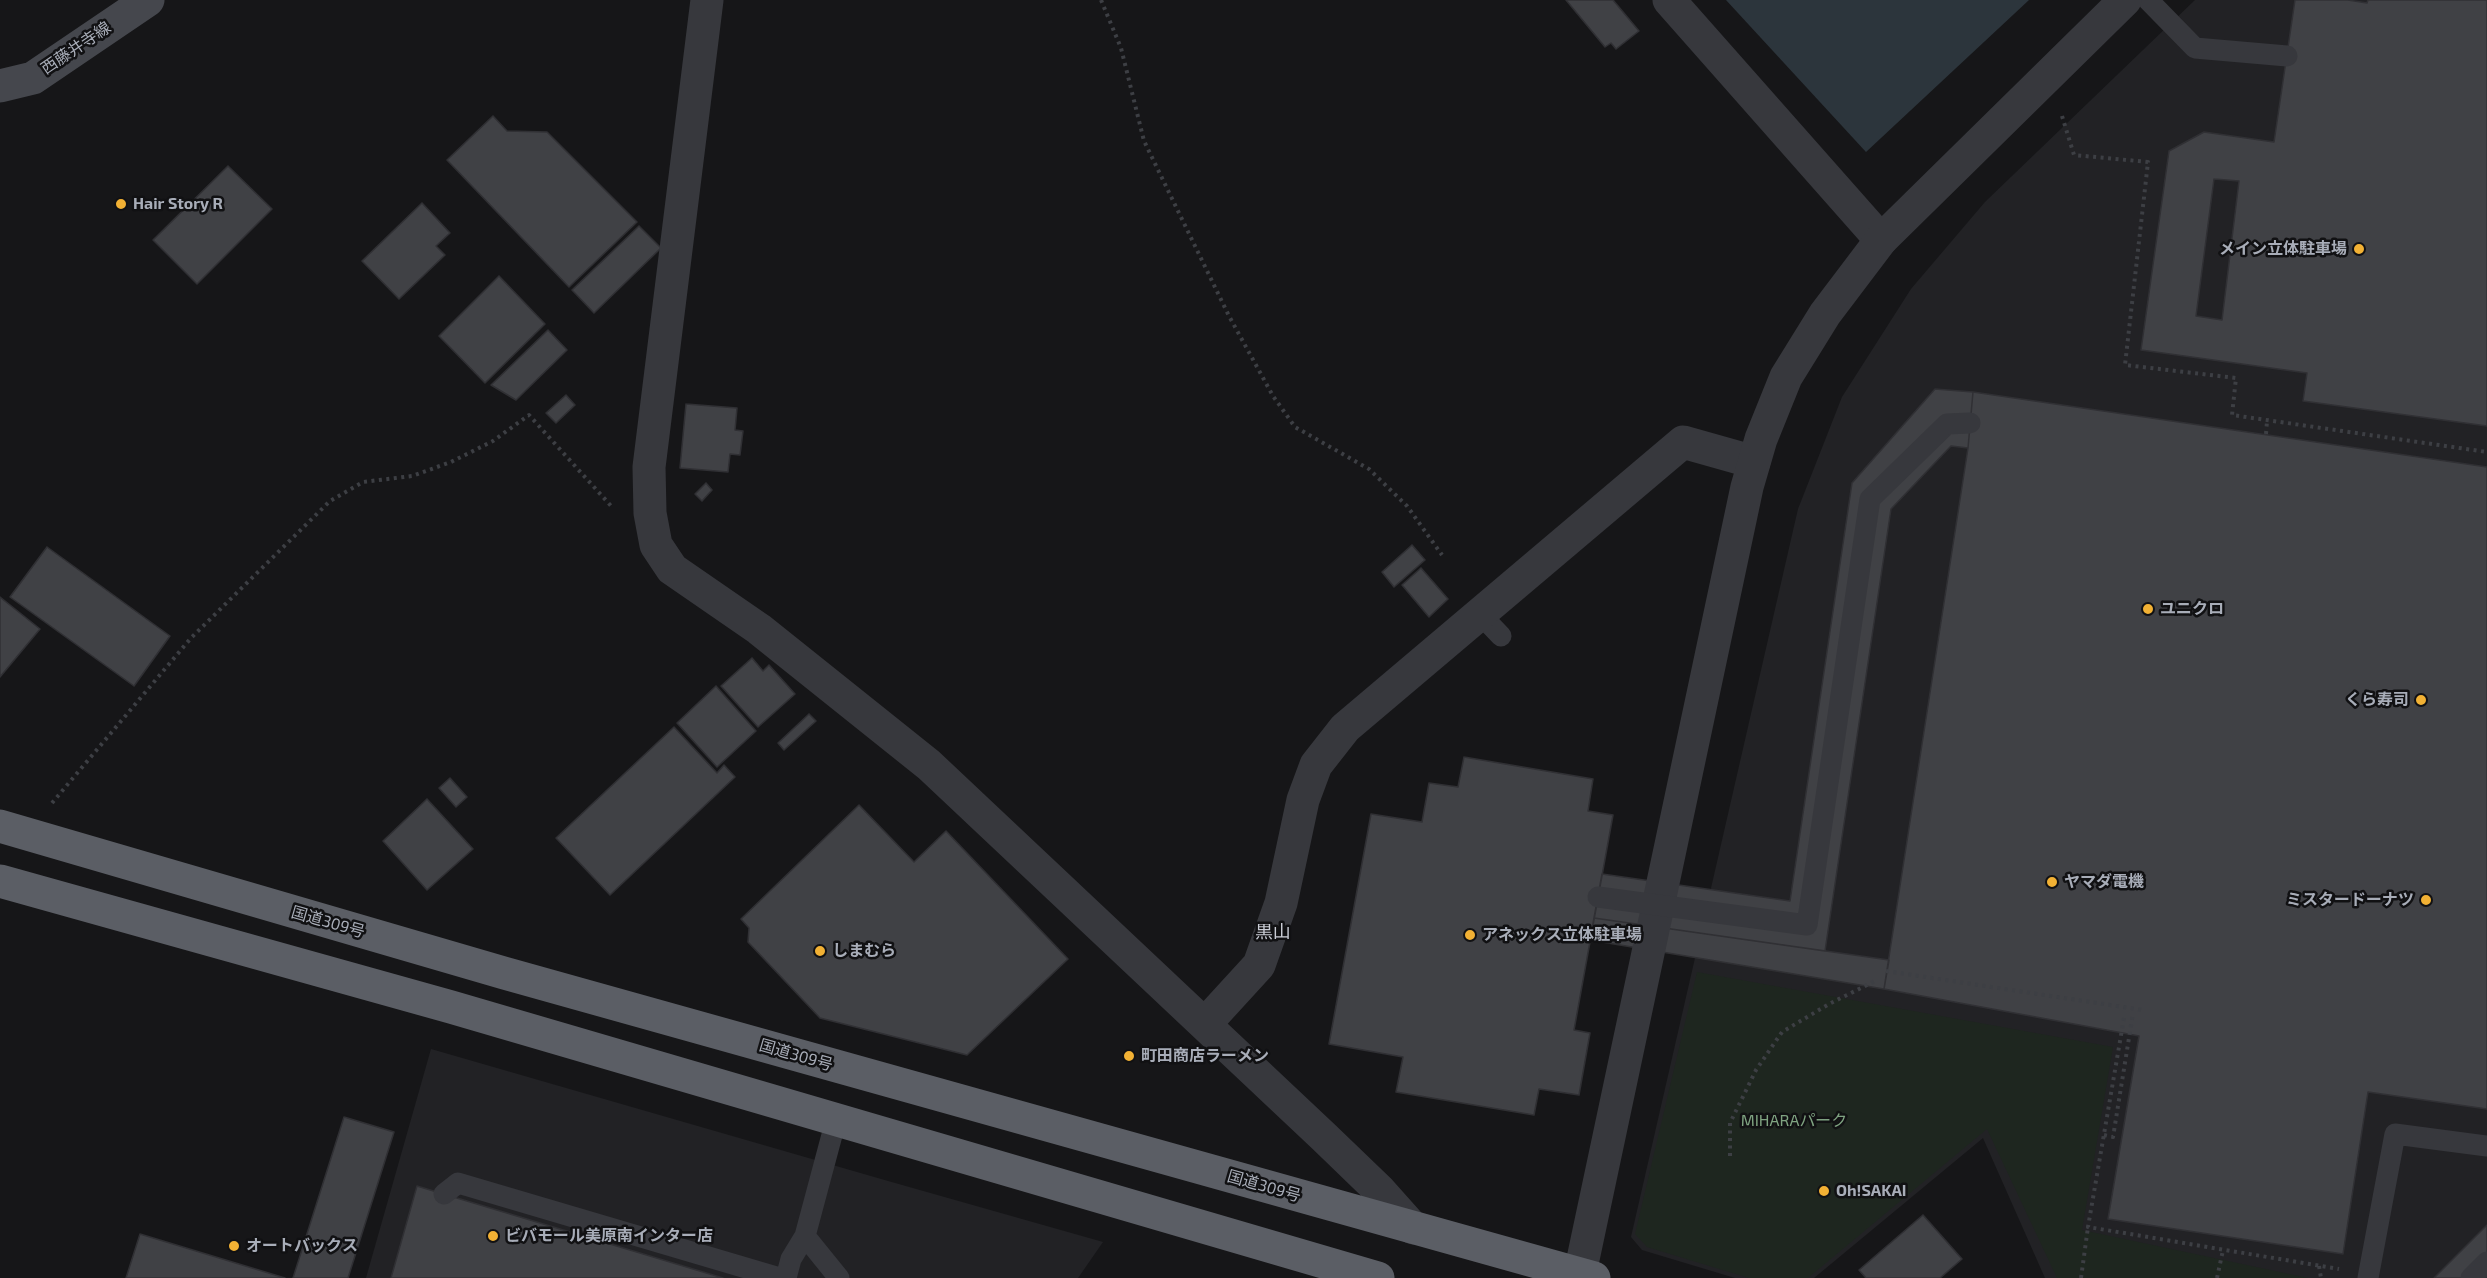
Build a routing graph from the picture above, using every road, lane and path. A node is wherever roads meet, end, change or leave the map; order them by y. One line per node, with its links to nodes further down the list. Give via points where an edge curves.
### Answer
1 (148, 0): 8 (main road, 西藤井寺線, via 33,78)
2 (707, 0): 26 (street, via 649,467 650,513 656,545 672,569 759,629 929,765)
3 (1101, 0): 17 (path, via 1120,48 1144,141 1229,316 1273,396 1295,427 1369,469 1407,506)
4 (1669, 0): 10 (street)
5 (2125, 0): 10 (street)
6 (2148, 0): 7 (lane, via 2196,48)
7 (2287, 56)
8 (0, 86)
9 (2060, 108): 11 (path, via 2074,155 2148,162 2125,365 2236,378 2232,415)
10 (1881, 240): 15 (street, via 1825,314 1786,377)
11 (2267, 420): 13 (path); 14 (path)
12 (1970, 423): 20 (lane, bridge, via 1947,424 1870,499 1807,925)
13 (2266, 434)
14 (2487, 452)
15 (1754, 462): 26 (street, via 1683,442 1490,625 1345,728 1316,765 1303,800 1281,903 1259,965); 39 (street)
16 (613, 508): 18 (path, via 529,415 493,441 451,462 412,476 363,482 330,501 191,638)
17 (1442, 555)
18 (14, 830): 32 (highway, 国道309号, via 504,974)
19 (0, 881): 27 (highway)
20 (1598, 897)
21 (1886, 971): 24 (path)
22 (1875, 981): 30 (path, via 1782,1032 1756,1070 1730,1123)
23 (2143, 1010): 24 (path)
24 (2134, 1011): 28 (path, bridge, via 2114,1137)
25 (2124, 1018): 28 (path)
26 (1205, 1024): 32 (street)
27 (836, 1120): 34 (lane); 43 (highway)
28 (2104, 1135): 33 (path)
29 (2487, 1146): 38 (lane, via 2395,1134)
30 (1731, 1156)
31 (444, 1194): 40 (lane, via 458,1183)
32 (1413, 1227): 39 (highway, 国道309号)
33 (2088, 1227): 35 (path); 44 (path)
34 (805, 1236): 41 (lane, via 791,1259); 42 (lane)
35 (2223, 1250): 37 (path); 45 (path)
36 (2487, 1262): 47 (lane)
37 (2319, 1266): 38 (path); 46 (path)
38 (2368, 1276)
39 (1584, 1277)
40 (780, 1278)
41 (786, 1278)
42 (839, 1278)
43 (1378, 1278)
44 (2081, 1278)
45 (2217, 1278)
46 (2321, 1278)
47 (2471, 1278)

